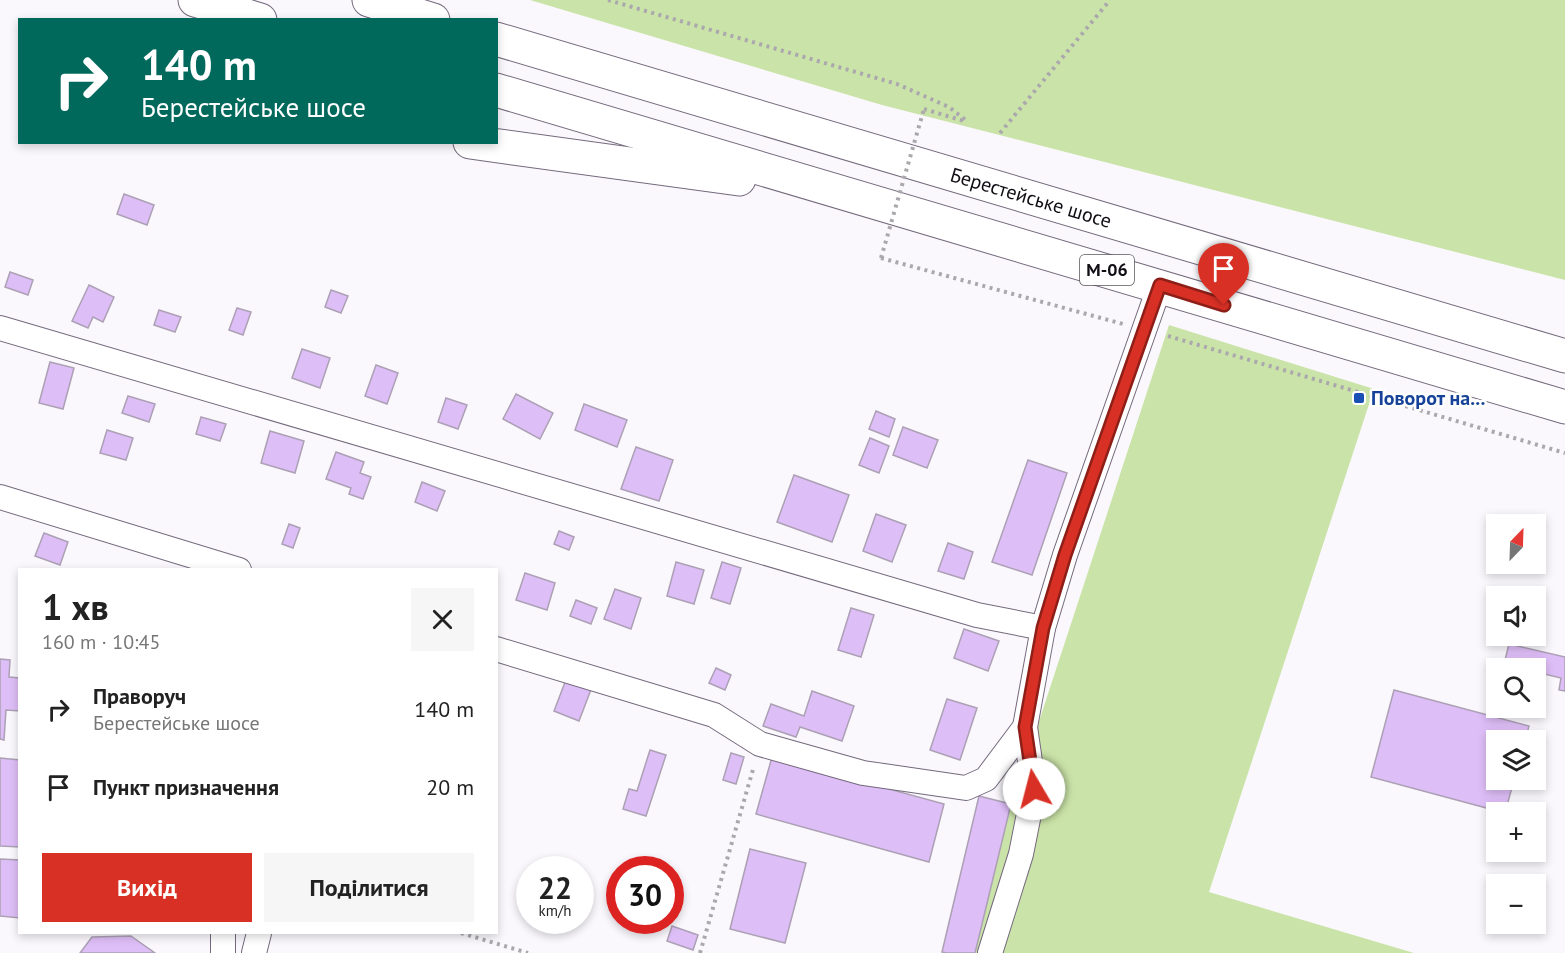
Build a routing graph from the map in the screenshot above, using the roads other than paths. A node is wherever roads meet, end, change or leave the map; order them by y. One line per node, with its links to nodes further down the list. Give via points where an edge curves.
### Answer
1 (195, 0): 3 (highway)
2 (369, 0): 4 (highway)
3 (254, 18)
4 (427, 18)
5 (498, 40): 11 (highway, Берестейське шосе / М-06)
6 (498, 91): 8 (highway, М-06)
7 (485, 144): 8 (highway)
8 (839, 192): 9 (highway, М-06)
9 (1160, 285): 12 (highway, М-06); 15 (street)
10 (0, 328): 15 (street, via 977,615)
11 (1565, 356)
12 (1565, 407)
13 (0, 497): 14 (street)
14 (232, 568)
15 (1043, 628): 17 (street)
16 (498, 650): 17 (street, via 714,715 760,744 863,773 966,788 986,778)
17 (1025, 727): 22 (street, via 1034,789 1021,854)
18 (223, 934): 20 (street)
19 (259, 934): 21 (street)
20 (223, 953)
21 (254, 953)
22 (990, 953)

